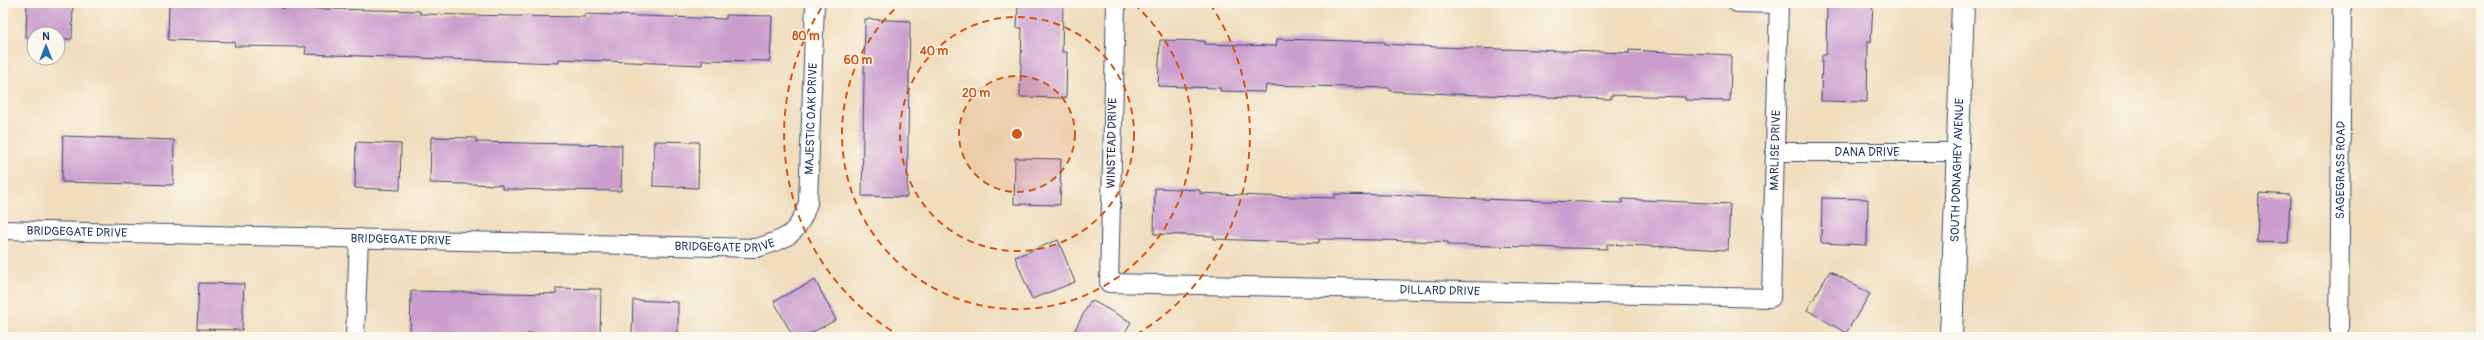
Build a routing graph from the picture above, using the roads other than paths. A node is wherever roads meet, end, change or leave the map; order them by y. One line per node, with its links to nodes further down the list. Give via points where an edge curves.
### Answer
1 (815, 3): 10 (street, MAJESTIC OAK DRIVE, via 808,203)
2 (1116, 3): 12 (street, WINSTEAD DRIVE)
3 (1737, 3): 4 (street)
4 (1779, 3): 7 (street, MARLISE DRIVE)
5 (1962, 3): 8 (street, SOUTH DONAGHEY AVENUE)
6 (2342, 3): 16 (street, SAGEGRASS ROAD)
7 (1775, 152): 8 (street, DANA DRIVE); 13 (street, MARLISE DRIVE)
8 (1958, 152): 15 (street, SOUTH DONAGHEY AVENUE)
9 (3, 230): 11 (street, BRIDGEGATE DRIVE)
10 (795, 232): 11 (street, BRIDGEGATE DRIVE, via 757,248)
11 (359, 238): 14 (street)
12 (1109, 283): 13 (street, DILLARD DRIVE)
13 (1771, 298)
14 (355, 337)
15 (1951, 337)
16 (2339, 337)

